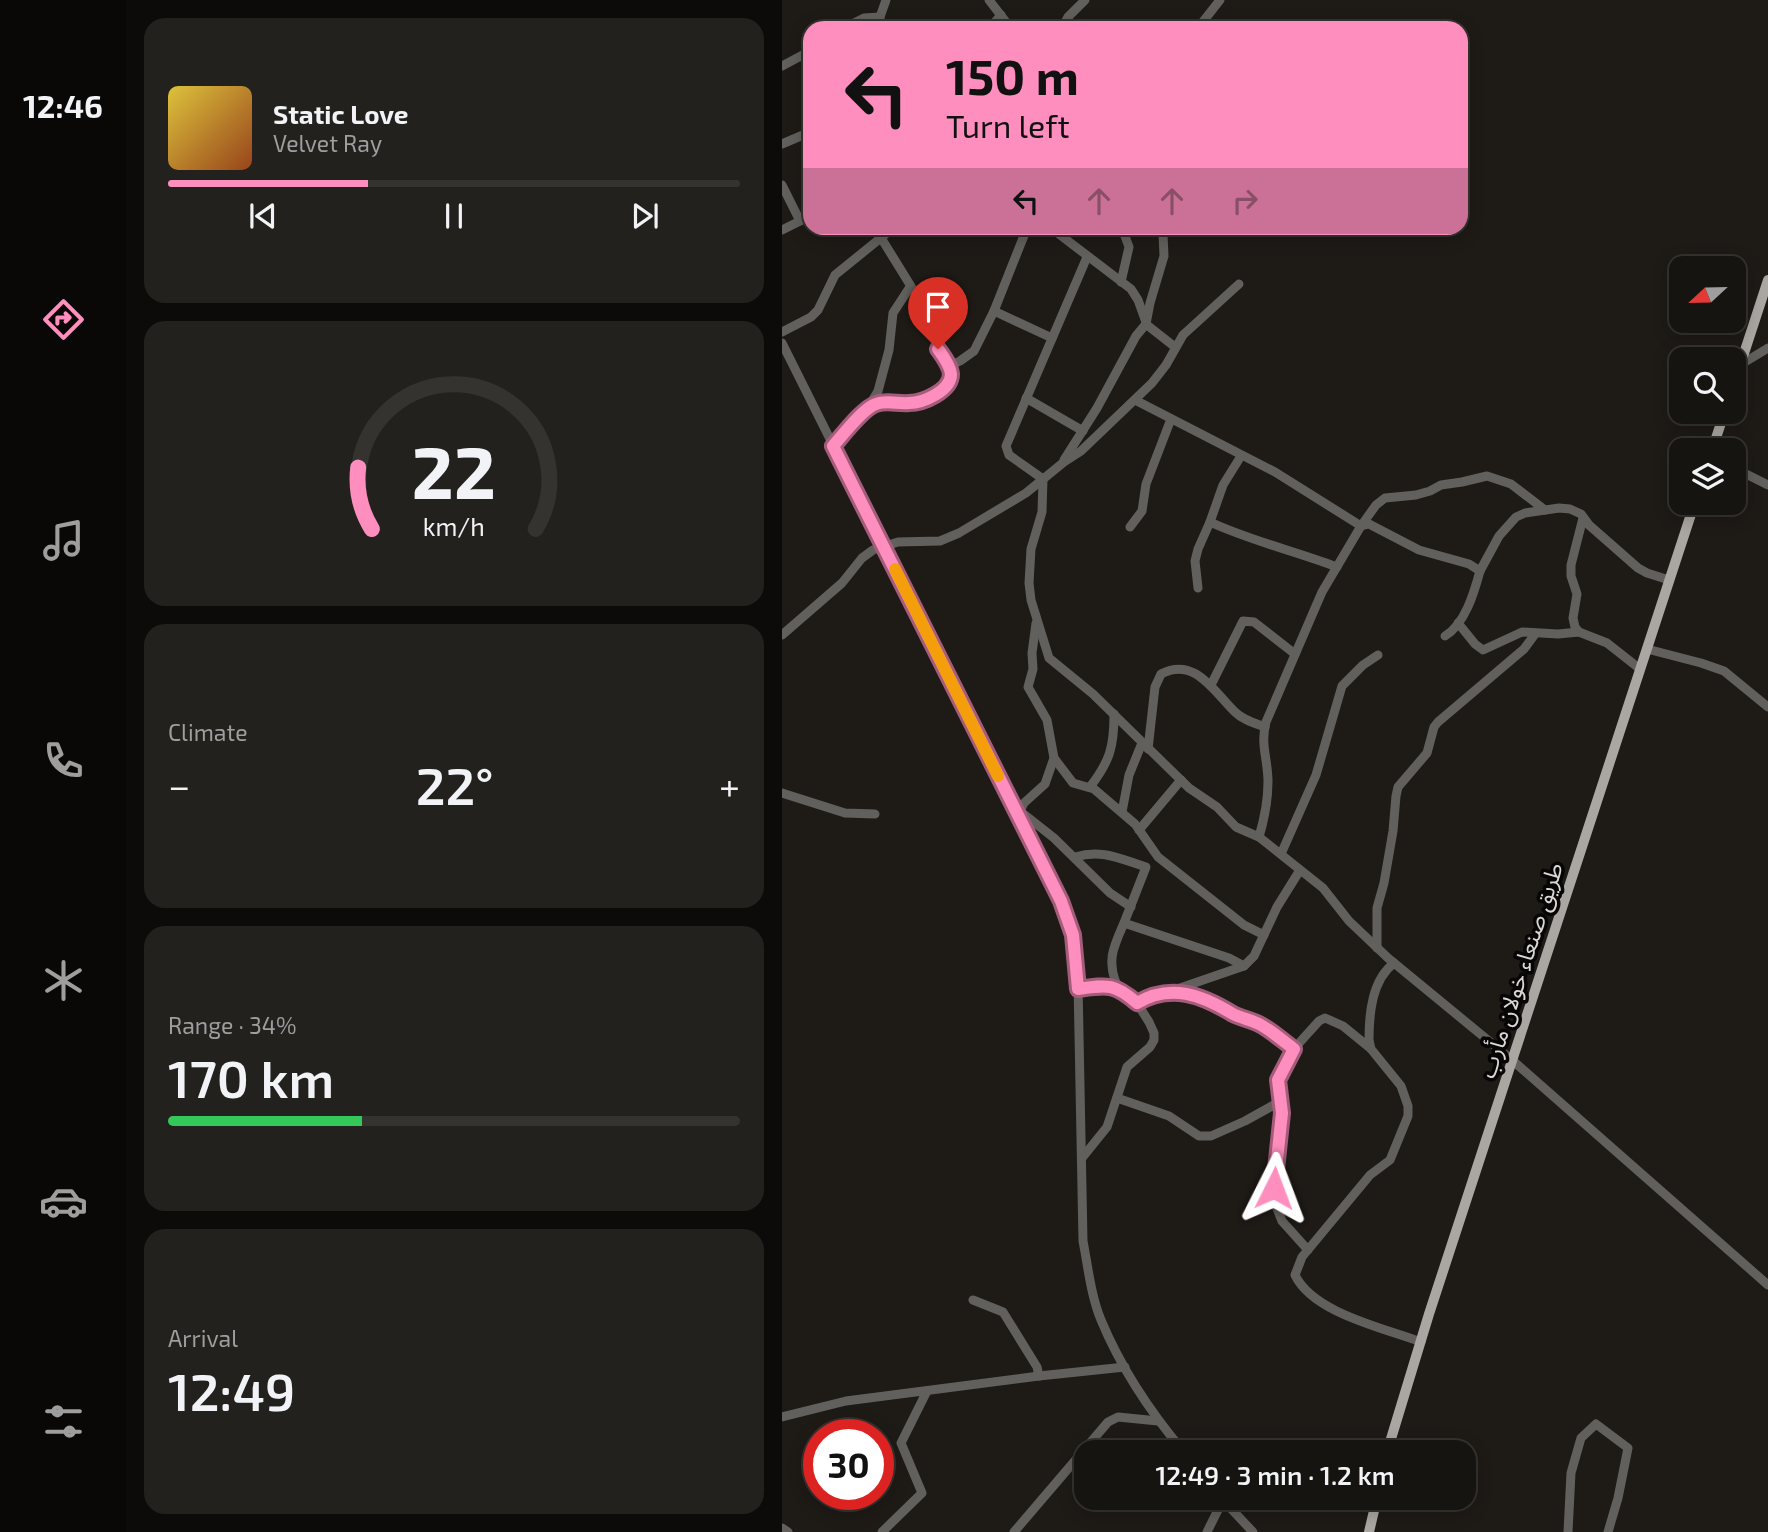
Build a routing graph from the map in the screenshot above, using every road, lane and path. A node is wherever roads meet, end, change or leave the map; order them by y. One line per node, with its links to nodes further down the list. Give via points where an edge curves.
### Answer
1 (886, 0): 6 (street)
2 (988, 0): 5 (street)
3 (1085, 0): 11 (street)
4 (1220, 0): 12 (street)
5 (1001, 15): 9 (street); 10 (street)
6 (879, 17): 7 (street); 8 (street)
7 (858, 21)
8 (879, 21)
9 (996, 21)
10 (1007, 21)
11 (1066, 21)
12 (1204, 21)
13 (803, 55): 14 (street)
14 (782, 66)
15 (803, 135): 16 (street)
16 (782, 144)
17 (782, 185): 19 (street)
18 (803, 220): 19 (street)
19 (800, 221): 20 (street)
20 (782, 230)
21 (884, 235): 26 (street)
22 (1024, 235): 32 (street)
23 (1060, 235): 27 (street)
24 (1125, 235): 29 (street, via 1129,247)
25 (1163, 235): 33 (street, via 1164,256)
26 (882, 237): 31 (street); 34 (street, via 836,275 811,317)
27 (1087, 257): 29 (street); 35 (street)
28 (1768, 280): 38 (main road)
29 (1121, 282): 33 (street, via 1138,300)
30 (1239, 284): 37 (street)
31 (910, 287): 41 (street, via 932,323 938,349); 44 (street, via 893,313 889,350 878,391)
32 (994, 311): 35 (street); 41 (street, via 974,351)
33 (1147, 324): 37 (street); 46 (street)
34 (782, 332)
35 (1052, 338): 42 (street)
36 (782, 344): 47 (street)
37 (1175, 347): 43 (street, via 1166,365)
38 (1746, 347)
39 (1768, 348): 40 (street)
40 (1746, 361)
41 (949, 366): 44 (street, via 949,381 921,402)
42 (1026, 398): 46 (street); 51 (street, via 1007,452)
43 (1135, 400): 45 (street); 49 (street, via 1089,445)
44 (868, 407): 47 (street)
45 (1171, 419): 48 (street); 58 (street, via 1146,484 1142,511)
46 (1083, 431): 49 (street)
47 (833, 446): 59 (street)
48 (1241, 456): 56 (street); 57 (street)
49 (1064, 462): 51 (street)
50 (1746, 474): 52 (street)
51 (1043, 479): 59 (street, via 1006,507 949,538); 64 (street, via 1042,512 1029,566)
52 (1768, 485)
53 (1545, 510): 55 (street, via 1570,509); 57 (street, via 1511,484 1487,476 1416,495 1385,498); 61 (street, via 1516,517 1499,536)
54 (1691, 515): 62 (main road, طريق صنعاء خولان مأرب)
55 (1583, 518): 62 (street, via 1638,568); 66 (street, via 1571,565 1577,594 1573,618)
56 (1210, 522): 60 (street); 63 (street, via 1195,561)
57 (1361, 526): 60 (street); 61 (street, via 1369,524 1419,550)
58 (1130, 527)
59 (883, 546): 68 (street, via 862,558 842,583); 83 (street)
60 (1337, 567): 71 (street)
61 (1480, 571): 65 (street)
62 (1669, 580): 70 (main road, طريق صنعاء خولان مأرب)
63 (1198, 588)
64 (1036, 621): 76 (street, via 1052,663); 79 (street, via 1028,687 1047,720)
65 (1458, 623): 67 (street, via 1484,650 1522,632); 69 (street)
66 (1579, 632): 67 (street); 73 (street, via 1607,643)
67 (1535, 634): 96 (street, via 1524,649 1438,722 1427,753 1399,787 1376,908)
68 (782, 635)
69 (1445, 636)
70 (1647, 649): 73 (main road, طريق صنعاء خولان مأرب); 75 (street, via 1724,671)
71 (1295, 654): 74 (street, via 1254,622 1243,621); 77 (street)
72 (1378, 655): 88 (street, via 1342,686 1316,775)
73 (1640, 670): 105 (main road, طريق صنعاء خولان مأرب)
74 (1211, 685): 77 (street, via 1236,713); 78 (street, via 1195,672 1179,668 1162,674 1155,687)
75 (1768, 707)
76 (1114, 714): 78 (street); 81 (street, via 1112,752)
77 (1265, 727): 87 (street, via 1268,783)
78 (1145, 746): 80 (street); 84 (street, via 1129,775)
79 (1054, 758): 81 (street, via 1073,783); 83 (street, via 1045,784)
80 (1181, 780): 86 (street); 87 (street, via 1236,827)
81 (1090, 788): 84 (street)
82 (782, 793): 85 (street, via 845,813)
83 (1016, 808): 89 (street); 100 (street, via 1073,935)
84 (1122, 812): 86 (street)
85 (875, 814)
86 (1139, 830): 90 (street)
87 (1259, 837): 88 (street)
88 (1281, 854): 92 (street)
89 (1075, 857): 91 (street, via 1101,853); 93 (street)
90 (1158, 857): 91 (street); 95 (street)
91 (1146, 867): 93 (street)
92 (1300, 870): 95 (street); 96 (street, via 1323,888)
93 (1131, 907): 94 (street)
94 (1124, 923): 98 (street); 99 (street, via 1110,962)
95 (1264, 936): 98 (street)
96 (1377, 948): 97 (street)
97 (1394, 963): 104 (street, via 1377,984 1369,1031); 105 (street)
98 (1244, 966): 101 (street)
99 (1117, 988): 100 (street); 102 (street)
100 (1078, 989): 108 (street)
101 (1172, 991): 102 (street); 103 (street, via 1203,997 1258,1023)
102 (1137, 1003): 106 (street, via 1154,1040 1127,1067)
103 (1294, 1049): 104 (street, via 1325,1018); 107 (street, via 1278,1080)
104 (1371, 1049): 109 (street, via 1401,1086 1408,1116 1390,1160 1370,1175)
105 (1512, 1060): 110 (street); 112 (main road, طريق صنعاء خولان مأرب)
106 (1117, 1098): 107 (street, via 1169,1116 1199,1136 1211,1136); 108 (street, via 1107,1127)
107 (1281, 1101): 109 (street, via 1276,1206 1282,1221)
108 (1082, 1158): 113 (street, via 1083,1241 1091,1281 1100,1318)
109 (1308, 1250): 112 (street, via 1295,1275 1308,1291 1345,1315)
110 (1768, 1285)
111 (973, 1300): 114 (street, via 1003,1312)
112 (1421, 1342): 119 (main road, طريق صنعاء خولان مأرب)
113 (1126, 1367): 114 (street); 117 (street)
114 (1039, 1376): 115 (street)
115 (927, 1391): 116 (street, via 846,1401); 125 (street, via 901,1443 922,1493)
116 (782, 1417)
117 (1158, 1421): 118 (street); 126 (street, via 1118,1417 1108,1422)
118 (1174, 1440)
119 (1391, 1440)
120 (1217, 1510): 127 (street)
121 (1232, 1510): 128 (street)
122 (1374, 1510): 129 (main road)
123 (782, 1528): 124 (street)
124 (788, 1532)
125 (882, 1532)
126 (1014, 1532)
127 (1207, 1532)
128 (1253, 1532)
129 (1369, 1532)
130 (1568, 1532): 131 (street, via 1571,1473 1581,1438 1596,1424 1628,1448)
131 (1608, 1532)

